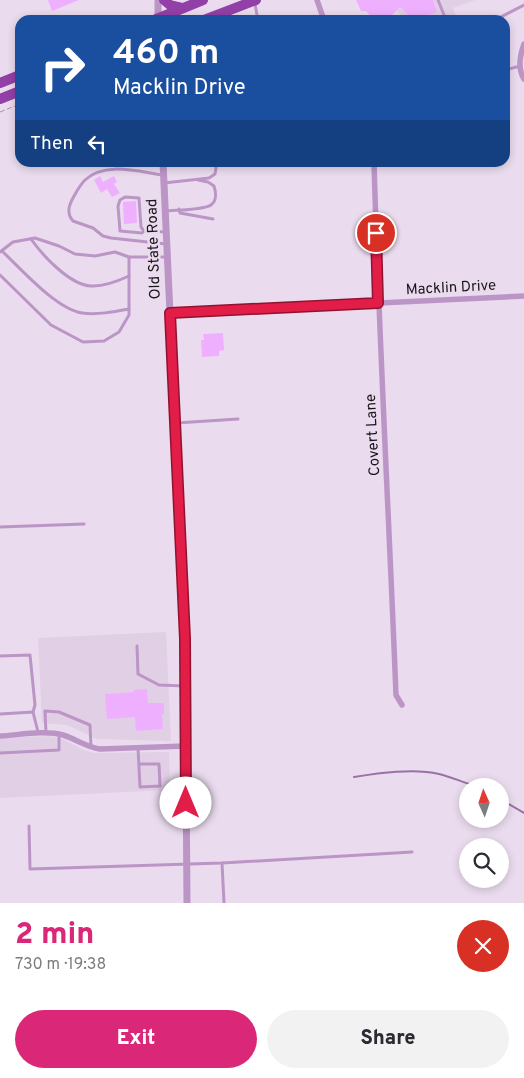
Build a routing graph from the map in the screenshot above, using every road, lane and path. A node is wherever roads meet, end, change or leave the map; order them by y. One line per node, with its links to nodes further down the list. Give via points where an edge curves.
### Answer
1 (158, 0): 9 (street)
2 (164, 0): 8 (highway)
3 (203, 0): 8 (highway)
4 (255, 0): 11 (highway); 12 (lane)
5 (317, 0): 13 (street)
6 (438, 0): 14 (lane)
7 (524, 5): 15 (lane)
8 (183, 8): 10 (highway)
9 (157, 15)
10 (166, 15)
11 (217, 15)
12 (257, 15)
13 (322, 15)
14 (444, 15)
15 (505, 15)
16 (524, 44): 17 (street)
17 (520, 66): 18 (lane); 20 (street)
18 (510, 69)
19 (15, 77): 21 (highway)
20 (524, 78)
21 (0, 83)
22 (15, 93): 23 (highway)
23 (0, 99)
24 (15, 106): 25 (path)
25 (0, 112)
26 (163, 167): 29 (street, Old State Road)
27 (216, 167): 30 (lane, via 214,176)
28 (374, 167): 44 (street, Covert Lane)
29 (164, 179): 30 (lane); 32 (street, Old State Road); 37 (lane, via 112,169 99,171 83,182 70,203 69,213 73,221 93,228 103,236)
30 (198, 180): 31 (lane, via 214,186 215,201 209,206)
31 (179, 209): 32 (lane); 33 (lane, via 180,213)
32 (165, 211): 35 (street, Old State Road)
33 (213, 219)
34 (144, 232): 34 (lane, via 139,198 120,200 120,231); 35 (lane)
35 (166, 232): 37 (street, Old State Road)
36 (31, 239): 38 (lane, via 13,242); 39 (lane, via 75,254 95,256 115,252); 42 (lane, via 57,268 79,283 92,286 114,283)
37 (167, 244): 40 (street, Old State Road)
38 (1, 251): 45 (lane, via 66,307 97,313)
39 (129, 257): 40 (lane); 42 (lane)
40 (167, 257): 46 (street, Old State Road)
41 (0, 275): 45 (lane, via 51,325 82,342 104,341 119,332)
42 (129, 276): 45 (lane)
43 (524, 296): 44 (street, Macklin Drive)
44 (378, 303): 46 (street, Macklin Drive); 54 (street, Covert Lane, via 396,695)
45 (129, 309)
46 (170, 313): 48 (street, Old State Road)
47 (238, 419): 48 (lane)
48 (175, 423): 53 (street, Old State Road)
49 (84, 524): 50 (lane)
50 (0, 527)
51 (137, 646): 53 (lane, via 138,674 159,685)
52 (0, 656): 55 (lane, via 30,655 36,705)
53 (186, 686): 61 (street, Old State Road)
54 (402, 704)
55 (33, 712): 56 (lane); 57 (lane)
56 (0, 714)
57 (38, 734): 58 (street); 60 (street)
58 (46, 734): 59 (street); 62 (lane, via 45,712 59,712 90,725)
59 (59, 734): 62 (street); 64 (lane, via 59,750)
60 (0, 736)
61 (186, 746): 63 (street); 69 (street, Old State Road)
62 (91, 748): 63 (street)
63 (138, 748): 65 (lane)
64 (0, 753)
65 (139, 764): 65 (lane, via 140,787 160,786 159,764)
66 (29, 826): 69 (lane, via 30,869)
67 (412, 852): 68 (lane)
68 (222, 863): 69 (lane); 71 (lane)
69 (186, 864): 70 (street, Old State Road)
70 (187, 903)
71 (224, 903)

